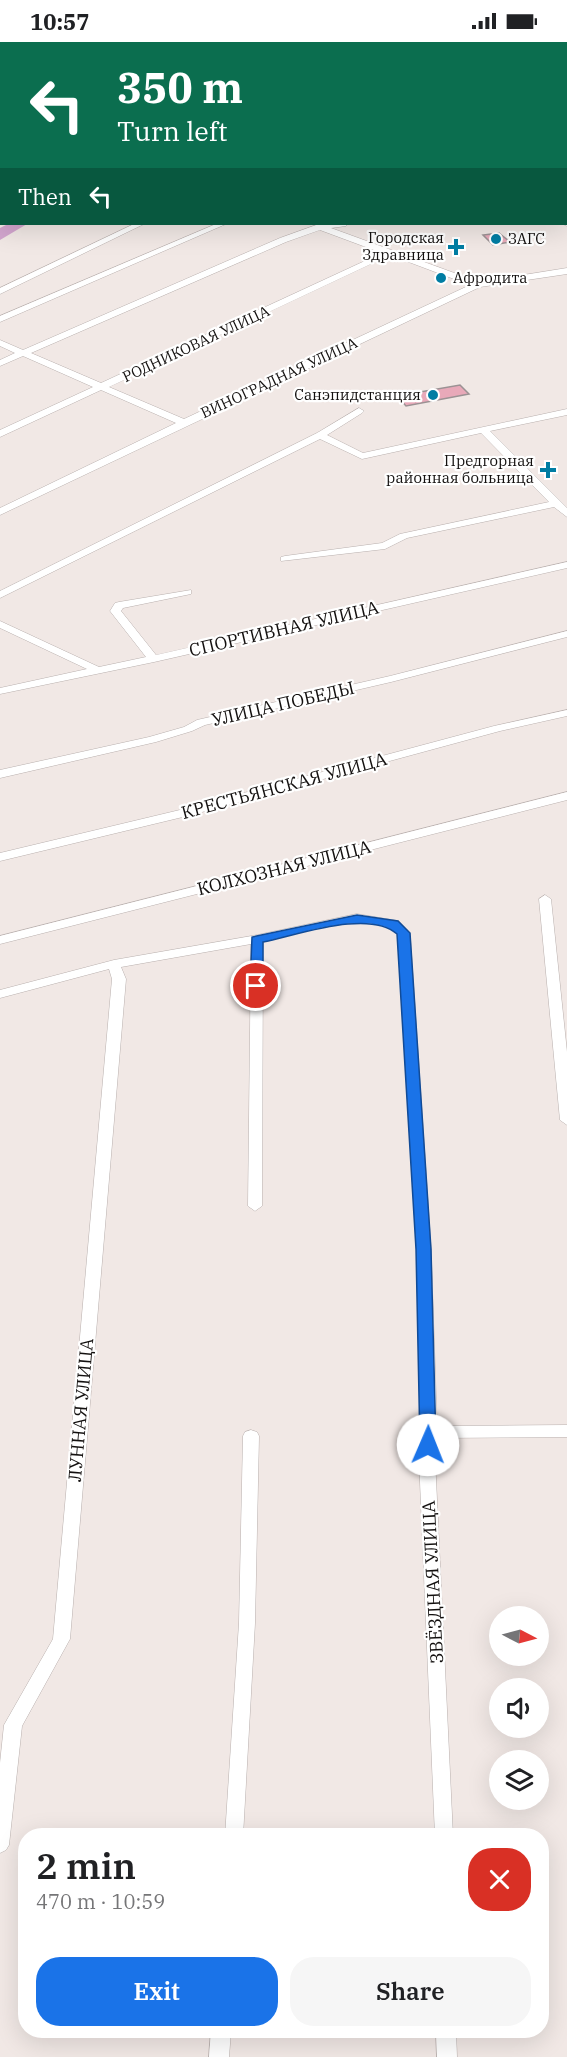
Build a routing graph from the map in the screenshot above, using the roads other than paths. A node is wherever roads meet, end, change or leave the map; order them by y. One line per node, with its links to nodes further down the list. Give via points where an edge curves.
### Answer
1 (138, 225): 8 (street)
2 (220, 225): 9 (street)
3 (335, 225): 4 (street)
4 (319, 227): 5 (street); 11 (street)
5 (390, 252): 7 (street); 13 (street, РОДНИКОВАЯ УЛИЦА)
6 (567, 271): 7 (street, ВИНОГРАДНАЯ УЛИЦА)
7 (478, 285): 16 (street, ВИНОГРАДНАЯ УЛИЦА)
8 (0, 291)
9 (0, 320)
10 (0, 343): 11 (street)
11 (24, 352): 12 (street); 13 (street)
12 (0, 363)
13 (101, 387): 16 (street); 18 (street, РОДНИКОВАЯ УЛИЦА)
14 (359, 411): 19 (street)
15 (567, 412): 17 (street)
16 (184, 423): 21 (street, ВИНОГРАДНАЯ УЛИЦА)
17 (482, 429): 19 (street, via 362,456); 20 (street)
18 (0, 434)
19 (320, 435): 26 (street)
20 (556, 503): 22 (street); 23 (street, via 404,536 385,546)
21 (0, 513)
22 (567, 514)
23 (285, 559)
24 (567, 565): 29 (street, СПОРТИВНАЯ УЛИЦА)
25 (187, 592): 29 (street, via 119,604 115,611)
26 (0, 595)
27 (0, 624): 30 (street)
28 (567, 634): 33 (street, УЛИЦА ПОБЕДЫ, via 201,722 152,740)
29 (154, 659): 30 (street, СПОРТИВНАЯ УЛИЦА)
30 (99, 671): 31 (street, СПОРТИВНАЯ УЛИЦА)
31 (0, 691)
32 (567, 713): 35 (street, КРЕСТЬЯНСКАЯ УЛИЦА)
33 (0, 774)
34 (567, 796): 38 (street, КОЛХОЗНАЯ УЛИЦА)
35 (0, 857)
36 (545, 898): 41 (street)
37 (257, 939): 39 (street); 42 (street); 44 (street, ЗВЁЗДНАЯ УЛИЦА, via 357,918 393,924 404,933 424,1249)
38 (0, 940)
39 (114, 964): 40 (street); 48 (street, ЛУННАЯ УЛИЦА, via 118,991 61,1639 13,1725)
40 (0, 994)
41 (567, 1119)
42 (255, 1206)
43 (567, 1431): 44 (street)
44 (429, 1432): 47 (street, ЗВЁЗДНАЯ УЛИЦА)
45 (251, 1436): 46 (street, via 247,1623)
46 (234, 1828)
47 (444, 1828)
48 (0, 1845)
49 (220, 2038): 51 (street)
50 (446, 2038): 52 (street)
51 (219, 2057)
52 (447, 2057)

